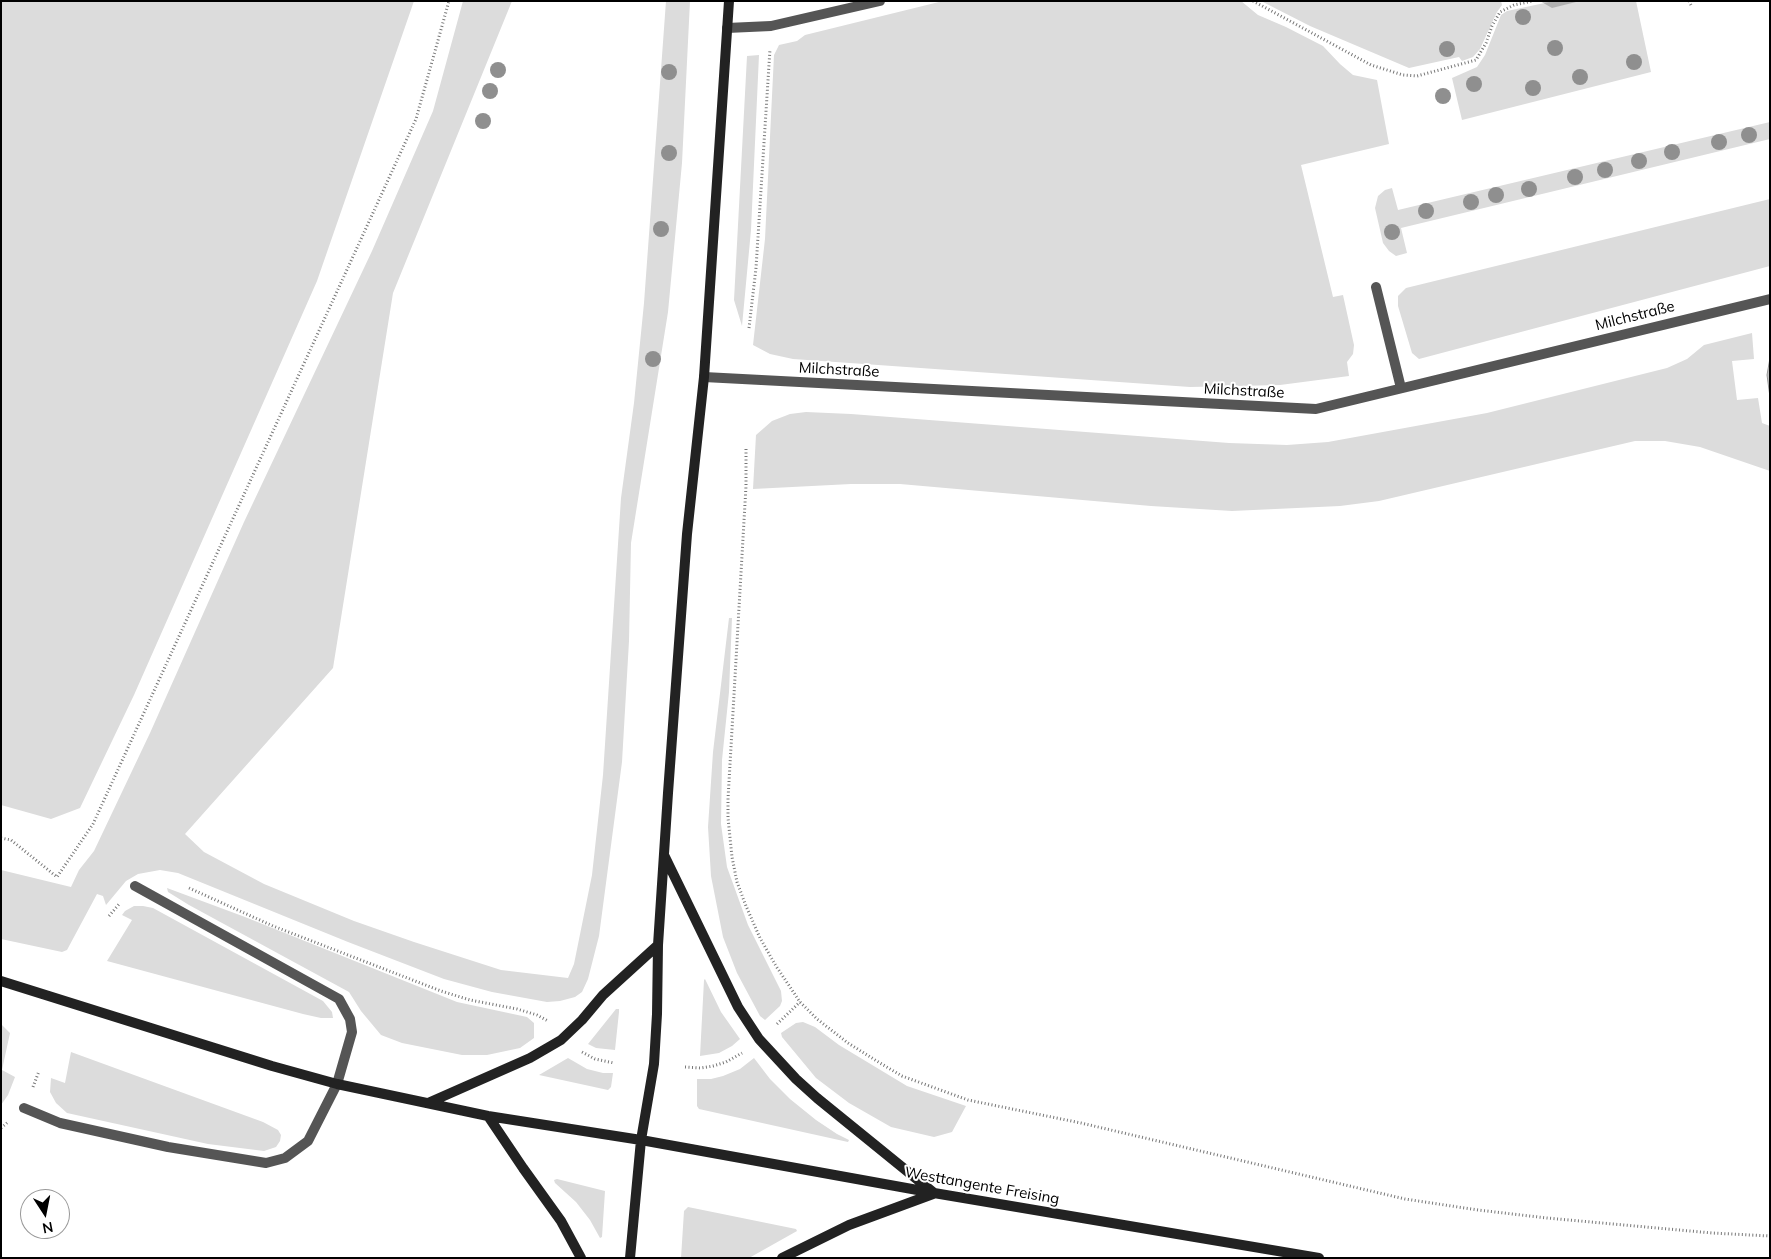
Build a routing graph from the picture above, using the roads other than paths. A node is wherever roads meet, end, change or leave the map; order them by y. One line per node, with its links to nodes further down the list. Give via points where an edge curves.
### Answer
1 (729, 1): 3 (main road)
2 (880, 1): 3 (lane, via 771,26)
3 (727, 28): 6 (main road)
4 (1376, 287): 7 (lane)
5 (1770, 299): 7 (lane, Milchstraße)
6 (704, 378): 7 (lane, Milchstraße, via 1316,409); 8 (main road, via 687,534)
7 (1401, 388)
8 (664, 854): 10 (main road); 17 (main road, via 738,1008 759,1039 817,1098)
9 (135, 886): 12 (lane, via 339,999 350,1019 352,1032)
10 (658, 945): 13 (main road, via 560,1040 530,1058); 16 (main road, via 654,1064)
11 (1, 981): 12 (main road, Westtangente Freising)
12 (337, 1084): 13 (main road, Westtangente Freising); 14 (lane, via 308,1141 285,1158 266,1163 168,1147 60,1123)
13 (428, 1103): 15 (main road, Westtangente Freising)
14 (24, 1108)
15 (488, 1116): 16 (main road, Westtangente Freising); 18 (main road, via 561,1221)
16 (641, 1140): 17 (main road, Westtangente Freising); 19 (main road)
17 (934, 1193): 20 (main road, via 849,1225); 21 (main road, Westtangente Freising)
18 (582, 1258)
19 (630, 1258)
20 (782, 1258)
21 (1319, 1258)

